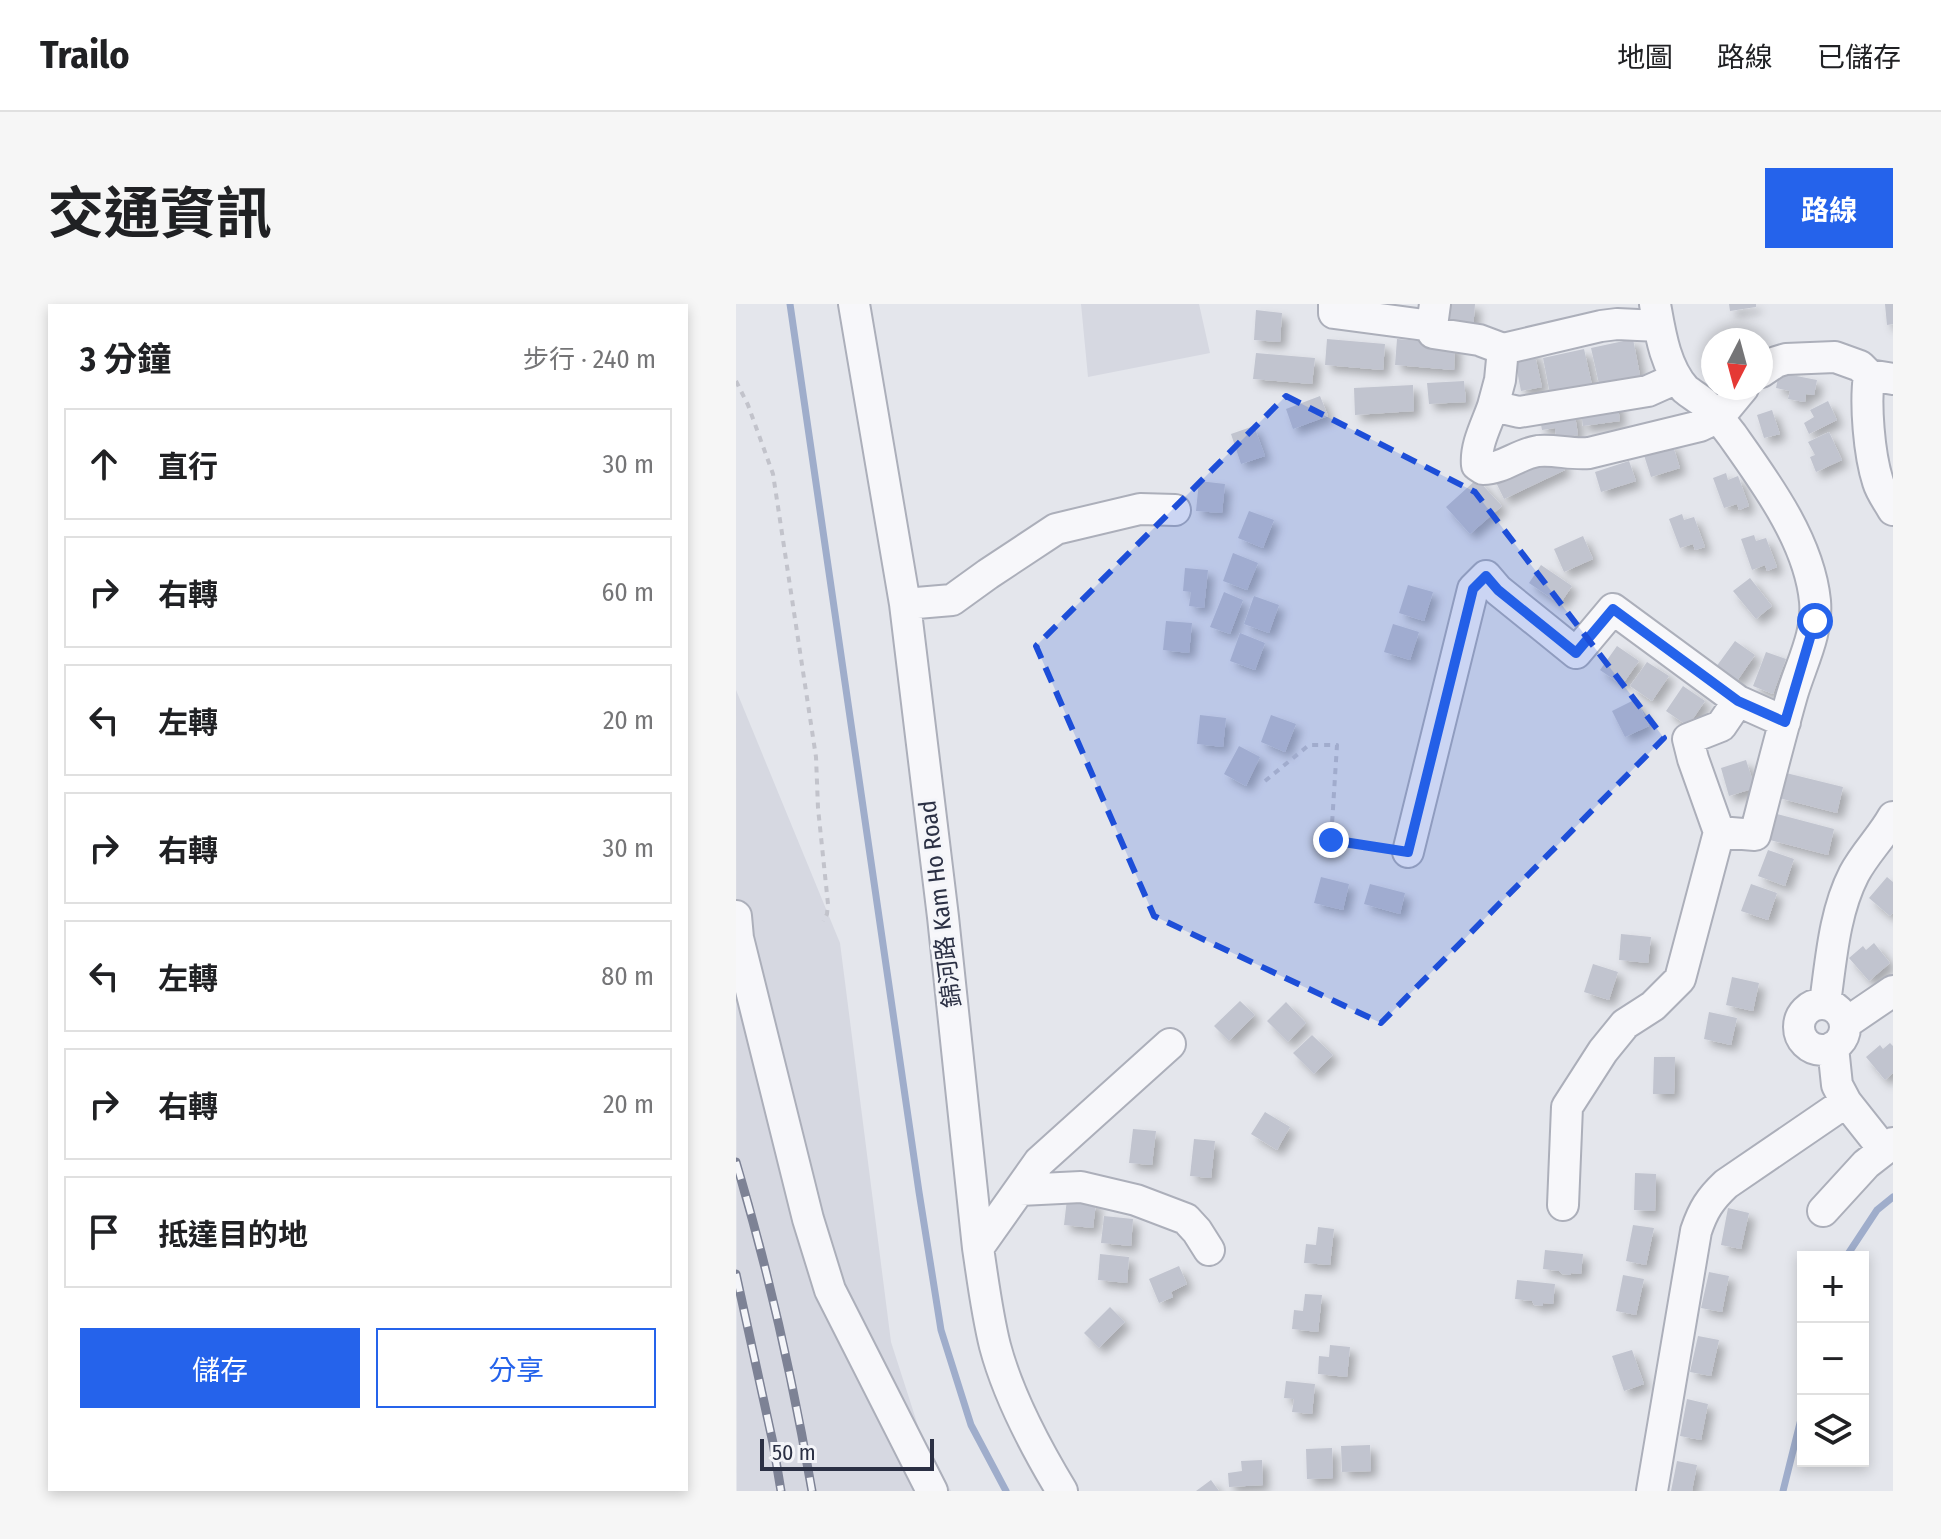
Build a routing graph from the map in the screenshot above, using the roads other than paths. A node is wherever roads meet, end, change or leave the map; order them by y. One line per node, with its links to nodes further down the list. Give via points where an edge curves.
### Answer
1 (854, 304): 14 (street, 錦河路 Kam Ho Road)
2 (1334, 304): 3 (street, via 1334,313)
3 (1434, 315): 5 (street, via 1433,333)
4 (1657, 315): 5 (street); 8 (street)
5 (1503, 349): 10 (street)
6 (1773, 364): 7 (street, via 1835,357)
7 (1881, 377): 13 (street, via 1867,389 1868,418 1878,483)
8 (1677, 378): 10 (street, via 1648,391 1519,412); 11 (street)
9 (1733, 400): 11 (street)
10 (1493, 406): 11 (street, via 1476,458 1483,469 1536,451 1589,453)
11 (1719, 417): 16 (street, via 1781,508 1811,576 1815,621)
12 (1175, 510): 14 (street, via 1140,509 1056,529 952,600)
13 (1893, 510)
14 (905, 604): 29 (street, 錦河路 Kam Ho Road)
15 (1738, 701): 16 (street); 18 (street, via 1721,726 1688,739); 19 (street, via 1613,609 1576,653 1486,576 1473,589)
16 (1785, 722): 18 (street, via 1755,835)
17 (1893, 817): 22 (street, via 1853,876 1844,899 1835,933)
18 (1719, 832): 27 (street, via 1680,979 1625,1024 1567,1107)
19 (1408, 852)
20 (736, 916): 31 (street, via 808,1219 830,1290)
21 (1893, 991): 22 (street)
22 (1835, 1024): 24 (street, via 1837,1085)
23 (1170, 1044): 26 (street, via 1039,1162)
24 (1846, 1102): 25 (street); 33 (street, via 1726,1184 1703,1211)
25 (1889, 1146): 28 (street)
26 (1020, 1190): 29 (street); 30 (street, via 1081,1187 1136,1200 1186,1219)
27 (1563, 1205)
28 (1823, 1211)
29 (978, 1248): 32 (street, 錦河路 Kam Ho Road, via 996,1347 1020,1412)
30 (1209, 1250)
31 (932, 1491)
32 (1062, 1491)
33 (1652, 1491)

